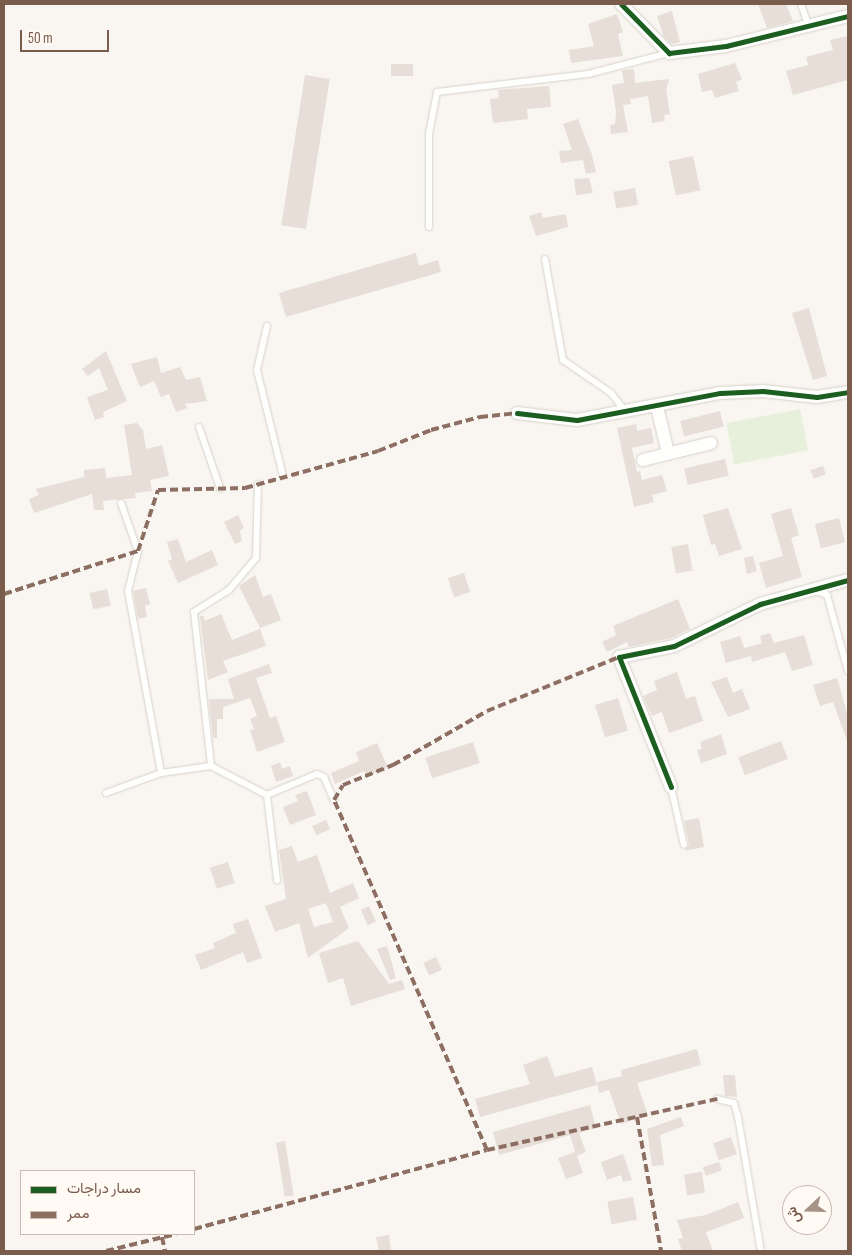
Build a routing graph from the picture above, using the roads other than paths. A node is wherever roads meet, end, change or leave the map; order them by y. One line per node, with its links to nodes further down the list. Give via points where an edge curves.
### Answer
1 (621, 4): 5 (street)
2 (802, 4): 4 (lane)
3 (848, 16): 4 (street)
4 (808, 24): 5 (street, via 726,46)
5 (669, 53): 6 (lane, via 588,74 437,92 429,134)
6 (429, 227)
7 (545, 259): 11 (lane, via 563,360 611,393)
8 (267, 326): 17 (lane, via 257,370)
9 (848, 392): 10 (street, via 817,397 763,391 720,393)
10 (657, 407): 11 (street); 15 (street)
11 (626, 412): 12 (street, via 578,420)
12 (517, 414)
13 (199, 427): 19 (lane)
14 (711, 443): 15 (street)
15 (668, 454): 16 (street)
16 (643, 460)
17 (284, 476)
18 (258, 484): 24 (lane, via 256,558 229,590 194,612)
19 (220, 488)
20 (121, 504): 25 (lane, via 138,550 128,591)
21 (848, 580): 22 (street)
22 (813, 590): 23 (lane, via 827,595); 26 (street, via 760,604 674,646 619,657)
23 (848, 671)
24 (211, 766): 25 (lane); 28 (lane)
25 (161, 773): 27 (lane)
26 (670, 786): 30 (lane)
27 (106, 793)
28 (267, 795): 29 (lane, via 317,774 324,777); 31 (lane)
29 (334, 800)
30 (684, 845)
31 (276, 880)
32 (718, 1099): 33 (lane, via 734,1103 738,1117)
33 (761, 1251)

